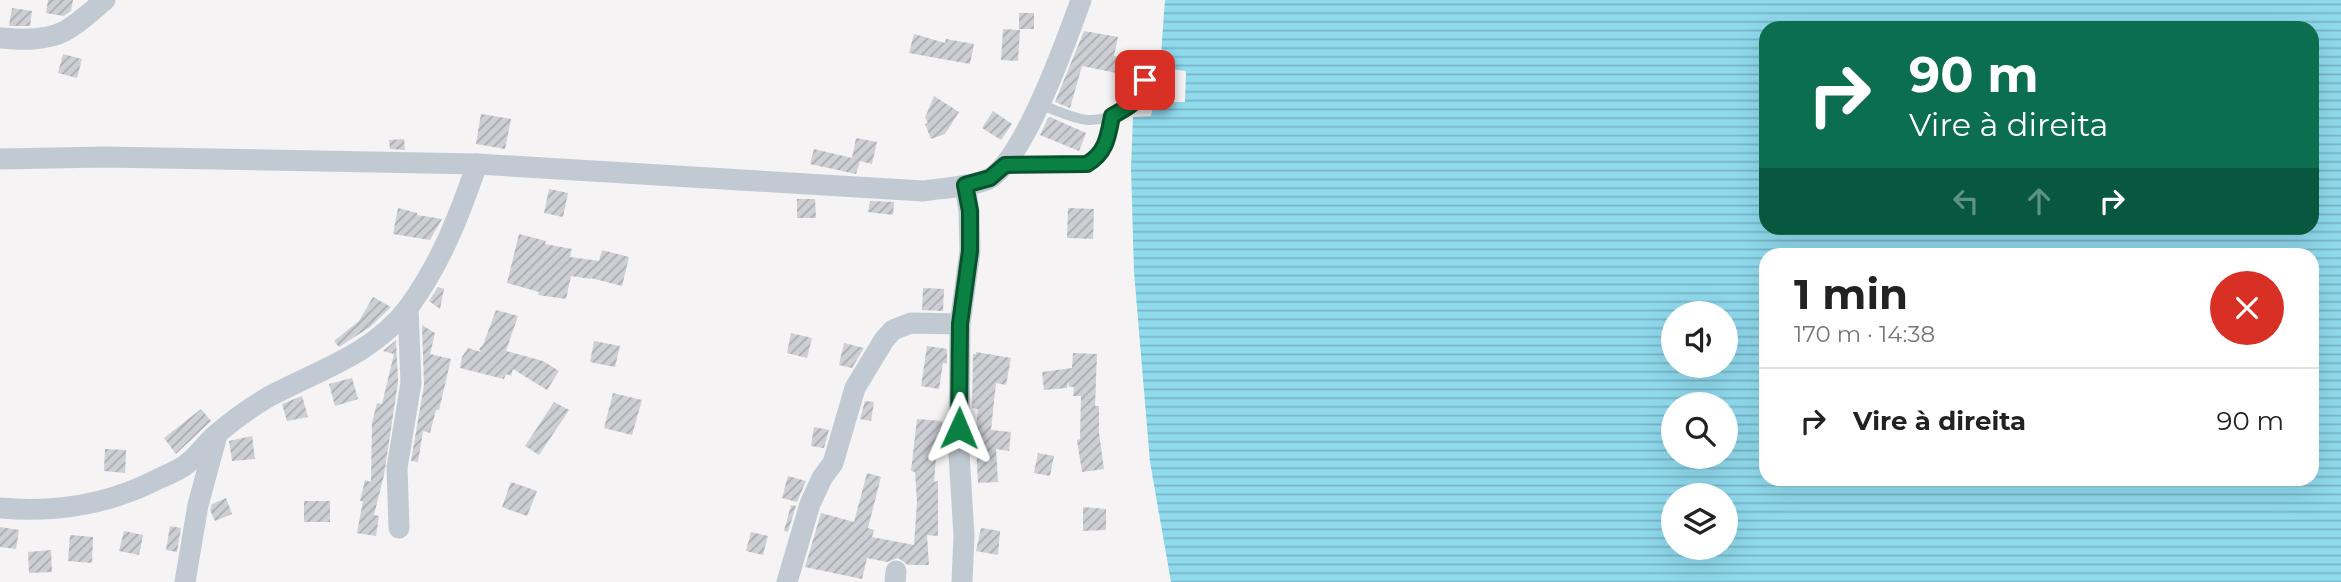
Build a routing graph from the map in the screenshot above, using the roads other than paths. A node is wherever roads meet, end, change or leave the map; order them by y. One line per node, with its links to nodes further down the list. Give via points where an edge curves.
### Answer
1 (105, 0): 3 (street, via 66,30 48,37)
2 (1081, 0): 5 (street)
3 (0, 38)
4 (1167, 82): 6 (lane, via 1145,80 1136,102)
5 (1039, 104): 6 (lane, via 1082,120); 9 (street)
6 (1112, 116): 9 (lane, via 1106,146 1087,164)
7 (0, 159): 8 (street)
8 (477, 164): 10 (street, via 923,191); 11 (street, via 459,216)
9 (1005, 165): 10 (street, via 990,178)
10 (965, 185): 12 (street, via 970,251)
11 (408, 308): 13 (street, via 377,340 269,397); 15 (street, via 411,383 397,468)
12 (960, 324): 17 (street, via 911,323 884,340 855,388 832,463 810,504); 18 (street)
13 (218, 433): 14 (street, via 186,465 137,490 79,507); 16 (street, via 198,505)
14 (0, 508)
15 (399, 528)
16 (185, 582)
17 (787, 582)
18 (962, 582)

